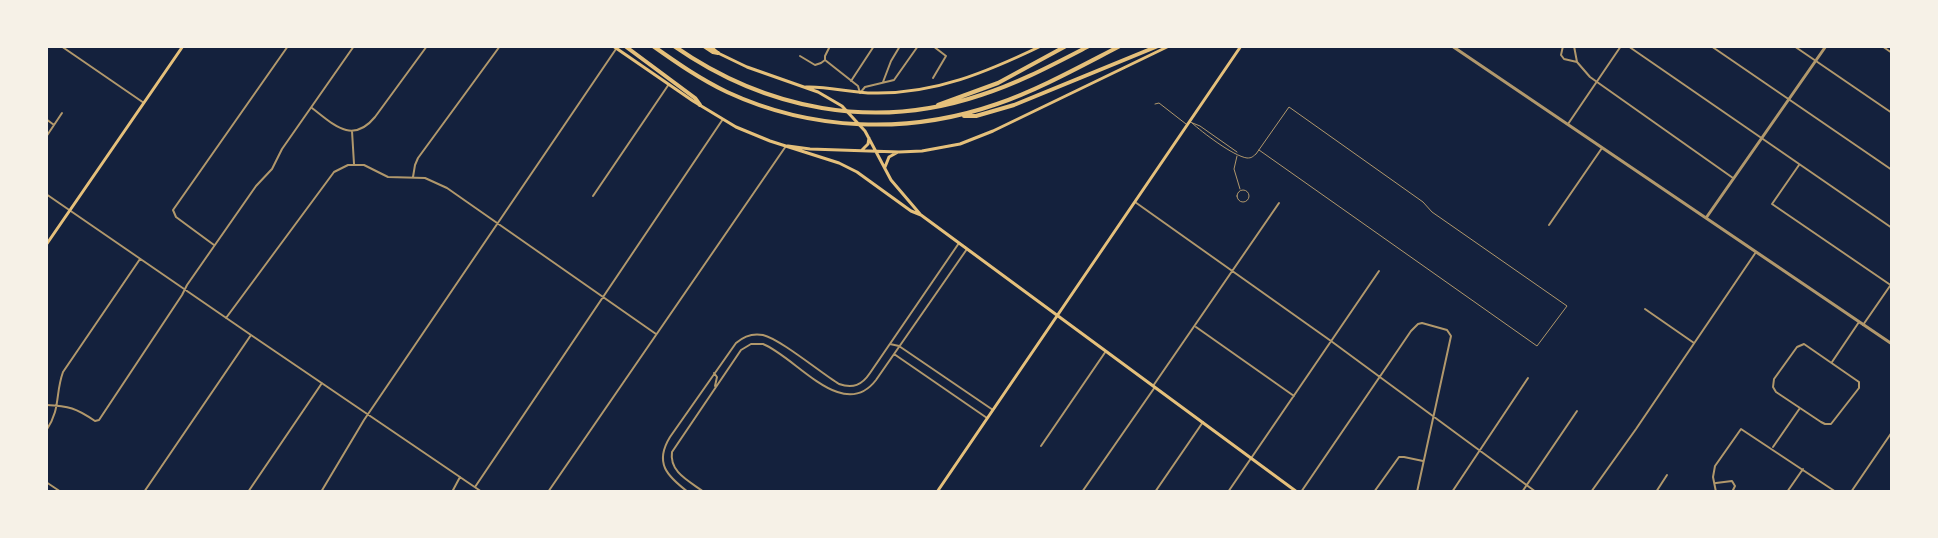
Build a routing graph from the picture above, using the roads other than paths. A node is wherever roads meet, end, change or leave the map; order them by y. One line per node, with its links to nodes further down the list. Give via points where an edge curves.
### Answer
1 (61, 46): 50 (street)
2 (183, 46): 50 (main road)
3 (288, 46): 93 (street, via 173,210 176,218)
4 (354, 46): 53 (street)
5 (427, 46): 63 (street, via 371,122)
6 (500, 46): 78 (street, via 418,158)
7 (625, 46): 52 (highway)
8 (653, 46): 57 (highway, via 726,91 796,116 877,125)
9 (674, 46): 54 (highway, via 734,82 800,104 863,113)
10 (704, 46): 35 (highway, via 713,52)
11 (710, 46): 35 (main road)
12 (830, 46): 39 (street)
13 (874, 46): 43 (street)
14 (900, 46): 45 (street)
15 (918, 46): 45 (street, via 894,80)
16 (933, 46): 42 (street, via 946,56)
17 (1041, 46): 48 (main road, via 986,72 948,84 911,91)
18 (1066, 46): 54 (highway, via 998,83)
19 (1089, 46): 54 (highway, via 1002,88)
20 (1120, 46): 57 (highway, via 1021,94)
21 (1158, 46): 57 (highway, via 1014,105 976,116)
22 (1169, 46): 72 (main road, via 977,138 940,148)
23 (1241, 46): 60 (main road)
24 (1452, 46): 36 (street)
25 (1462, 46): 36 (street)
26 (1563, 46): 40 (street, via 1564,59)
27 (1574, 46): 40 (street)
28 (1622, 46): 44 (street)
29 (1628, 46): 66 (street)
30 (1711, 46): 49 (street)
31 (1794, 46): 41 (street)
32 (1826, 46): 41 (street)
33 (1882, 46): 37 (street)
34 (614, 48): 46 (main road); 88 (street)
35 (720, 50): 47 (main road, via 757,72)
36 (1459, 51): 61 (street)
37 (1892, 53)
38 (800, 56): 39 (street, via 815,65)
39 (825, 60): 43 (street)
40 (1577, 62): 44 (street)
41 (1816, 62): 49 (street); 56 (street)
42 (933, 78)
43 (851, 81): 48 (street)
44 (1597, 82): 61 (street); 79 (street)
45 (883, 83): 48 (street, via 865,87)
46 (669, 84): 52 (main road); 82 (street)
47 (804, 87): 48 (main road); 65 (main road, via 836,102 854,117)
48 (860, 93)
49 (1789, 101): 66 (street); 77 (street)
50 (144, 103): 85 (main road)
51 (1155, 104): 60 (lane, via 1160,103)
52 (700, 105): 59 (main road)
53 (311, 108): 63 (street, via 336,127); 93 (street, via 272,169)
54 (931, 108)
55 (62, 113): 62 (street)
56 (1892, 113)
57 (957, 116)
58 (46, 119): 62 (street)
59 (723, 119): 67 (main road, via 748,133); 103 (street)
60 (1189, 124): 73 (lane); 83 (main road)
61 (1568, 124): 68 (street)
62 (54, 125): 64 (street)
63 (352, 131): 74 (street)
64 (46, 137)
65 (869, 138): 70 (main road); 71 (main road)
66 (1761, 139): 75 (street); 79 (street)
67 (786, 146): 70 (main road); 86 (main road, via 851,169); 112 (street)
68 (1602, 147): 87 (street); 89 (street)
69 (1259, 150): 69 (lane, via 1537,346 1566,306 1289,107); 73 (lane, via 1251,158)
70 (861, 151): 71 (main road)
71 (876, 151): 72 (main road); 76 (main road)
72 (899, 152): 76 (main road, via 889,157)
73 (1238, 154): 80 (lane, via 1234,169)
74 (354, 164): 78 (street, via 388,177); 108 (street, via 334,172)
75 (1799, 165): 90 (street); 99 (street, via 1772,204)
76 (885, 168): 86 (main road)
77 (1892, 170)
78 (413, 177): 88 (street, via 447,188)
79 (1733, 178): 87 (street)
80 (1240, 190): 80 (lane, via 1238,199 1246,201 1248,192)
81 (46, 194): 85 (street)
82 (593, 196)
83 (1135, 202): 97 (street); 107 (main road)
84 (1279, 203): 97 (street)
85 (70, 210): 92 (main road); 96 (street)
86 (921, 215): 91 (main road)
87 (1706, 218): 95 (street)
88 (498, 224): 103 (street); 146 (street)
89 (1549, 225)
90 (1892, 228)
91 (959, 243): 94 (main road); 100 (street)
92 (46, 245)
93 (214, 245): 101 (street)
94 (967, 249): 102 (street); 107 (main road)
95 (1756, 252): 109 (street); 115 (street)
96 (140, 259): 101 (street); 142 (street, via 63,372)
97 (1233, 271): 111 (street); 114 (street)
98 (1379, 271): 114 (street)
99 (1891, 284): 110 (street)
100 (930, 286): 102 (street); 104 (street)
101 (184, 289): 108 (street); 142 (street, via 97,421 74,408)
102 (938, 291): 105 (street)
103 (603, 297): 112 (street); 165 (street)
104 (921, 299): 105 (street); 116 (street)
105 (930, 303): 118 (street)
106 (1645, 309): 115 (street)
107 (1059, 315): 120 (main road); 144 (main road)
108 (226, 318): 113 (street)
109 (1859, 322): 110 (street); 125 (street)
110 (1863, 325): 117 (street)
111 (1195, 326): 136 (street); 139 (street)
112 (656, 334): 172 (street)
113 (251, 335): 135 (street); 167 (street)
114 (1331, 341): 131 (street); 139 (street)
115 (1694, 343): 185 (street)
116 (890, 344): 118 (street); 126 (street)
117 (1892, 344)
118 (899, 346): 122 (street); 144 (street)
119 (785, 347): 121 (street); 123 (street, via 769,337 753,335 739,340); 130 (street)
120 (1106, 351): 136 (main road); 154 (street)
121 (779, 354): 124 (street, via 763,344 754,344 741,350); 134 (street)
122 (894, 354): 127 (street); 148 (street)
123 (726, 356): 124 (street, via 729,362); 128 (street)
124 (733, 361): 137 (street)
125 (1831, 362): 143 (street, via 1858,381 1858,388 1831,424 1824,424); 143 (street, via 1801,344 1774,379 1774,390)
126 (877, 363): 127 (street); 129 (street)
127 (884, 368): 133 (street)
128 (714, 373): 137 (street); 138 (street)
129 (870, 373): 130 (street, via 862,382 849,387); 133 (street, via 876,375)
130 (825, 375): 134 (street)
131 (1380, 377): 147 (street); 147 (street, via 1418,324 1450,332); 179 (street)
132 (1528, 378): 156 (street)
133 (876, 380): 134 (street, via 864,392 848,396)
134 (819, 382)
135 (322, 383): 146 (street); 168 (street)
136 (1154, 386): 149 (main road); 176 (street)
137 (714, 389): 140 (street)
138 (698, 396): 140 (street); 152 (street)
139 (1294, 396): 157 (street)
140 (705, 401): 153 (street)
141 (46, 405): 142 (street)
142 (58, 406): 150 (street)
143 (1800, 408): 155 (street)
144 (993, 410): 148 (main road)
145 (1577, 411): 164 (street)
146 (369, 415): 161 (street); 169 (street)
147 (1434, 416): 156 (street); 158 (street)
148 (987, 418): 175 (main road)
149 (1203, 422): 157 (main road); 177 (street)
150 (46, 431)
151 (1892, 432): 191 (street)
152 (670, 437): 153 (street); 173 (street, via 664,449 664,466)
153 (677, 442): 174 (street, via 672,452 673,466)
154 (1041, 446)
155 (1772, 448): 159 (street); 163 (street, via 1740,430 1715,466)
156 (1479, 450): 164 (street); 182 (street)
157 (1251, 458): 178 (street); 179 (main road)
158 (1424, 461): 180 (street, via 1399,457); 181 (street)
159 (1803, 469): 189 (street); 190 (street)
160 (1667, 475): 186 (street)
161 (460, 477): 165 (street); 170 (street)
162 (46, 482): 166 (street)
163 (1714, 483): 187 (street); 188 (street, via 1732,481)
164 (1527, 485): 183 (street); 184 (street)
165 (475, 487): 171 (street)
166 (61, 492)
167 (144, 492)
168 (248, 492)
169 (321, 492)
170 (452, 492)
171 (482, 492)
172 (548, 492)
173 (688, 492)
174 (704, 492)
175 (937, 492)
176 (1082, 492)
177 (1155, 492)
178 (1228, 492)
179 (1299, 492)
180 (1374, 492)
181 (1417, 492)
182 (1452, 492)
183 (1522, 492)
184 (1536, 492)
185 (1591, 492)
186 (1656, 492)
187 (1716, 492)
188 (1732, 492)
189 (1787, 492)
190 (1836, 492)
191 (1851, 492)

